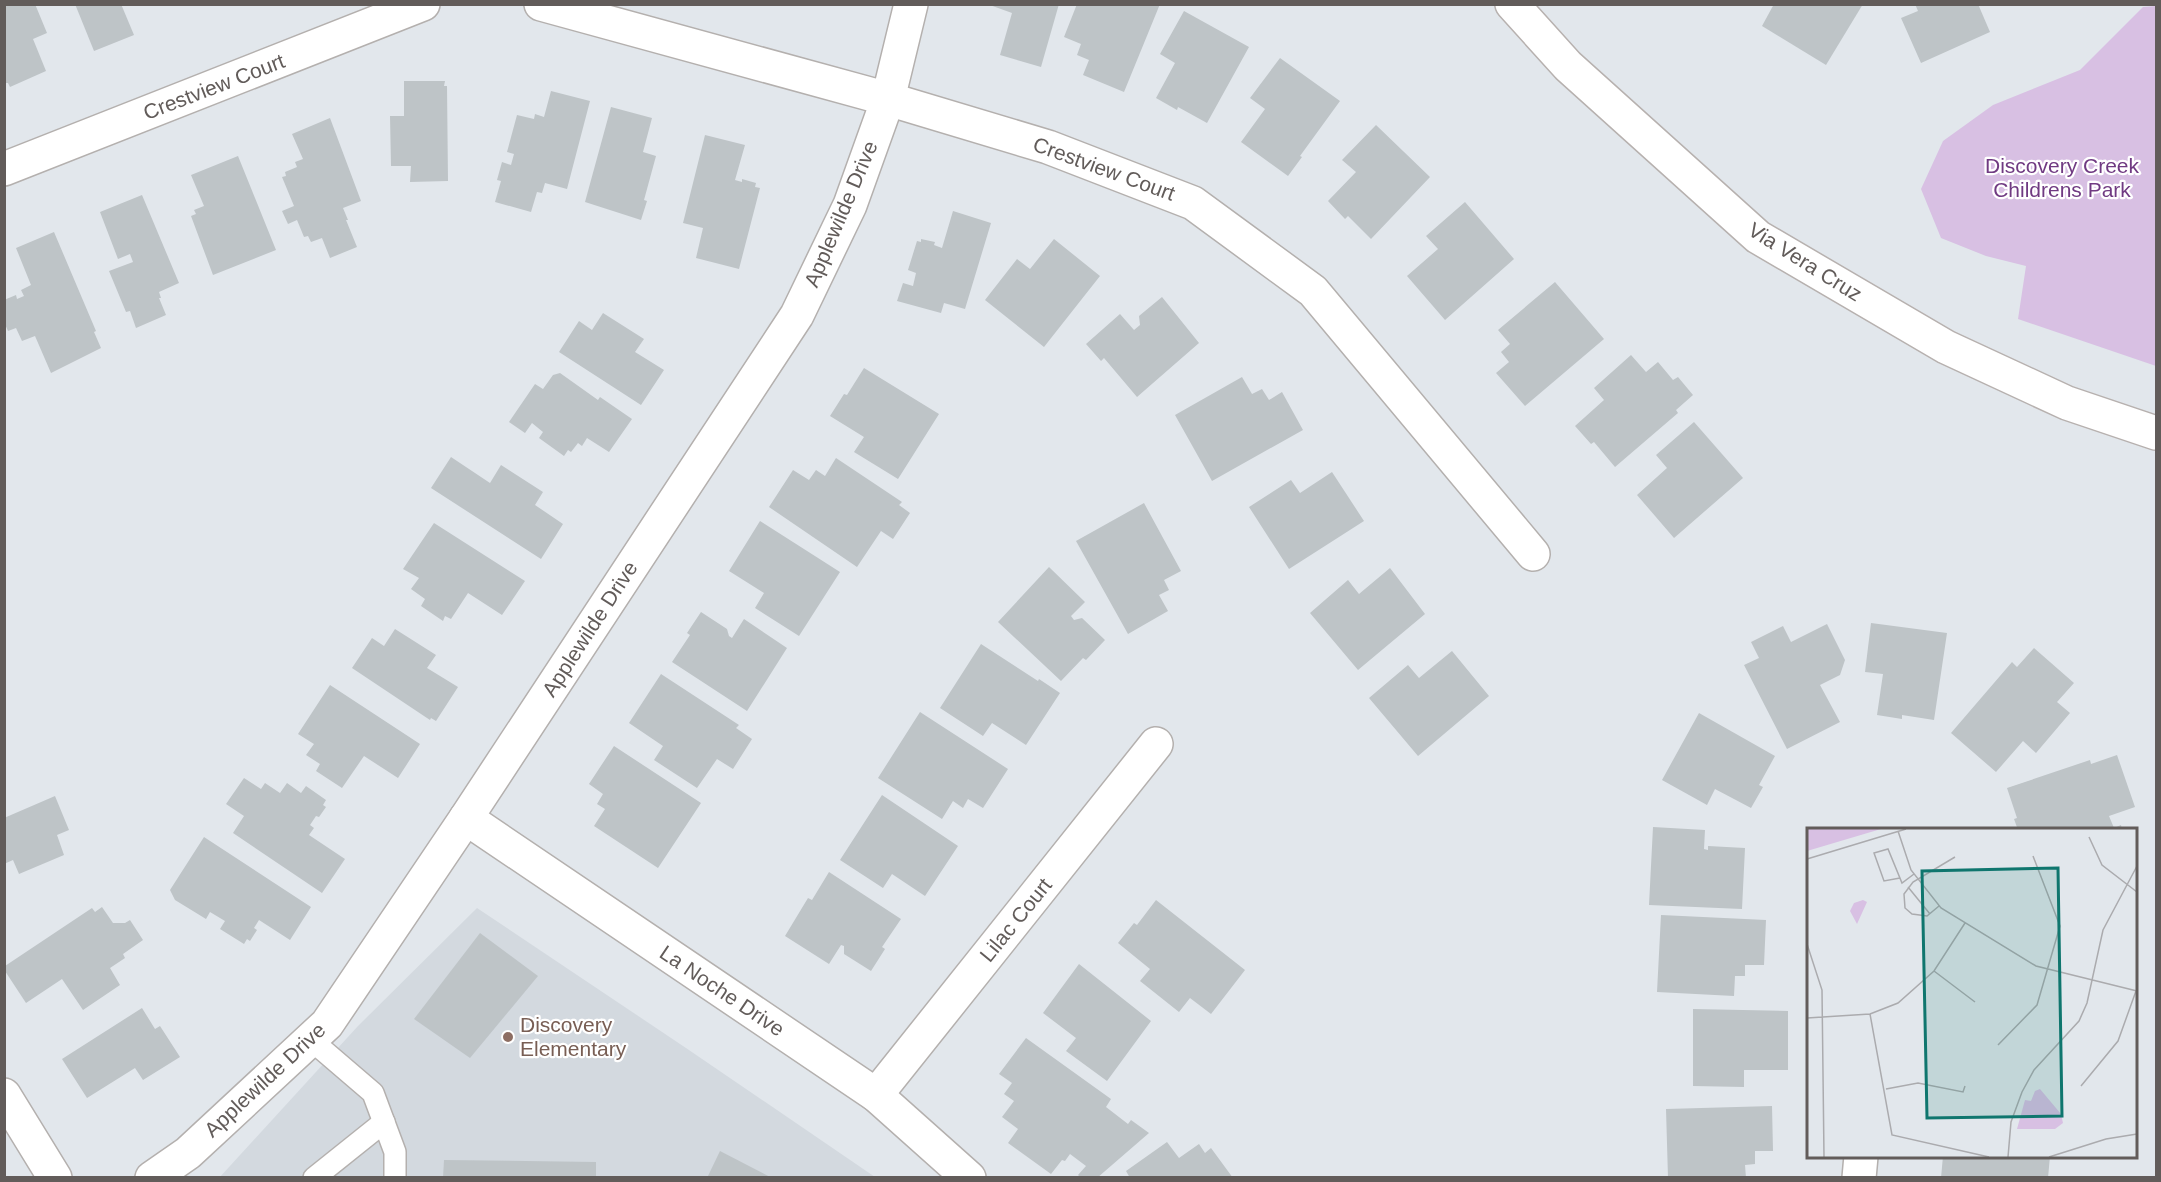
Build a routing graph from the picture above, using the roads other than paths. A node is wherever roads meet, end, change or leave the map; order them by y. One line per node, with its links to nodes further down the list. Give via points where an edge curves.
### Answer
1 (423, 4): 6 (street, Crestview Court)
2 (542, 4): 5 (street, Crestview Court)
3 (911, 4): 5 (street, Applewilde Drive)
4 (1512, 4): 7 (street, Via Vera Cruz, via 1568,66 1758,237 1946,347 2067,403)
5 (888, 99): 8 (street, Crestview Court, via 1048,147 1193,203 1313,291); 10 (street, Applewilde Drive, via 850,205 797,315)
6 (4, 169)
7 (2157, 433)
8 (1533, 554)
9 (1156, 744): 13 (street, Lilac Court)
10 (466, 818): 11 (street, Applewilde Drive, via 327,1024); 13 (street, La Noche Drive)
11 (310, 1039): 14 (lane, via 373,1093); 17 (street, Applewilde Drive, via 188,1153)
12 (4, 1095): 16 (street)
13 (876, 1095): 20 (street, La Noche Drive)
14 (384, 1122): 18 (lane); 19 (lane, via 395,1152)
15 (1861, 1158): 21 (street)
16 (55, 1178)
17 (152, 1178)
18 (314, 1178)
19 (394, 1178)
20 (969, 1178)
21 (1859, 1178)

